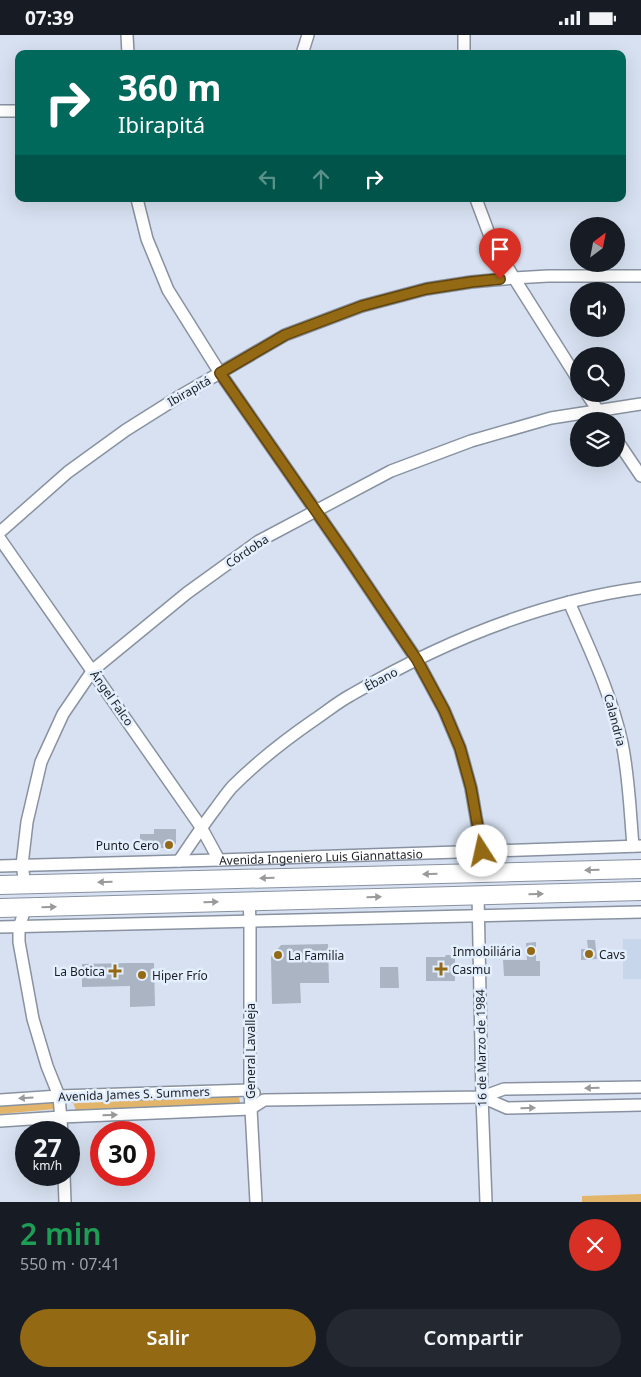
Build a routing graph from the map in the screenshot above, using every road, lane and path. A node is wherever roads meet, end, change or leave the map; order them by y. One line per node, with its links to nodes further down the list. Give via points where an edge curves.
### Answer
1 (127, 35): 4 (street)
2 (308, 35): 5 (street)
3 (464, 35): 6 (street)
4 (128, 50)
5 (303, 50)
6 (464, 50)
7 (0, 111): 8 (street)
8 (15, 111)
9 (138, 202): 14 (street, via 147,239 168,290)
10 (477, 202): 12 (street, via 491,239)
11 (641, 276): 12 (street, Ibirapitá)
12 (514, 278): 13 (street); 14 (street, Ibirapitá, via 426,289 362,306 285,335)
13 (570, 367)
14 (220, 373): 20 (street); 21 (street, Ibirapitá, via 126,429 68,472)
15 (592, 402): 17 (street)
16 (641, 404): 17 (street, Córdoba)
17 (598, 411): 20 (street, Córdoba, via 551,418 471,441 391,471)
18 (625, 452): 19 (street)
19 (641, 476)
20 (316, 510): 25 (street); 26 (street, Córdoba, via 259,541 187,593)
21 (0, 532)
22 (0, 539): 26 (street, Ángel Falco)
23 (641, 588): 24 (street, Ébano)
24 (569, 602): 25 (street, Ébano, via 485,629); 28 (street, Calandria, via 596,663 620,735)
25 (417, 660): 27 (street, Ébano, via 350,695 291,736 231,789); 29 (street, via 460,748)
26 (93, 670): 27 (street, Ángel Falco); 32 (street, Córdoba, via 63,714 41,762 27,822)
27 (201, 827): 30 (street, Ángel Falco); 31 (street, Ébano)
28 (637, 846): 29 (street, Avenida Ingeniero Luis Giannattasio)
29 (482, 851): 30 (street, Avenida Ingeniero Luis Giannattasio)
30 (219, 860): 31 (street, Avenida Ingeniero Luis Giannattasio)
31 (179, 861): 32 (street, Avenida Ingeniero Luis Giannattasio)
32 (22, 865): 33 (street, Avenida Ingeniero Luis Giannattasio); 35 (street, Córdoba)
33 (0, 866)
34 (641, 869): 35 (main road, Avenida Ingeniero Luis Giannattasio, one-way to 35)
35 (25, 884): 36 (main road, Avenida Ingeniero Luis Giannattasio)
36 (0, 885)
37 (641, 891): 38 (main road, one-way to 37)
38 (478, 895): 39 (main road, one-way to 38); 43 (street, 16 de Marzo de 1984)
39 (249, 901): 40 (main road, one-way to 39); 44 (street, General Lavalleja)
40 (26, 907): 41 (main road); 46 (street)
41 (0, 908)
42 (641, 912): 43 (street)
43 (477, 917): 44 (street); 50 (street, 16 de Marzo de 1984)
44 (250, 921): 46 (street); 48 (street, General Lavalleja)
45 (0, 927): 46 (street)
46 (19, 927): 49 (street, via 33,1019)
47 (641, 1087): 50 (street, one-way to 50, via 504,1089)
48 (250, 1090): 49 (street, Avenida James S. Summers); 52 (street); 54 (street, General Lavalleja)
49 (59, 1096): 51 (street, Avenida James S. Summers, one-way to 51); 55 (street)
50 (482, 1097): 52 (street); 53 (street, one-way to 53, via 507,1108); 61 (street, 16 de Marzo de 1984)
51 (0, 1100)
52 (264, 1100): 54 (street)
53 (641, 1105)
54 (250, 1109): 55 (street, Avenida James S. Summers, one-way to 54); 60 (street, General Lavalleja)
55 (61, 1117): 56 (street, Avenida James S. Summers); 57 (street)
56 (0, 1121)
57 (61, 1121)
58 (64, 1186): 59 (street)
59 (65, 1202)
60 (256, 1202)
61 (486, 1202)

